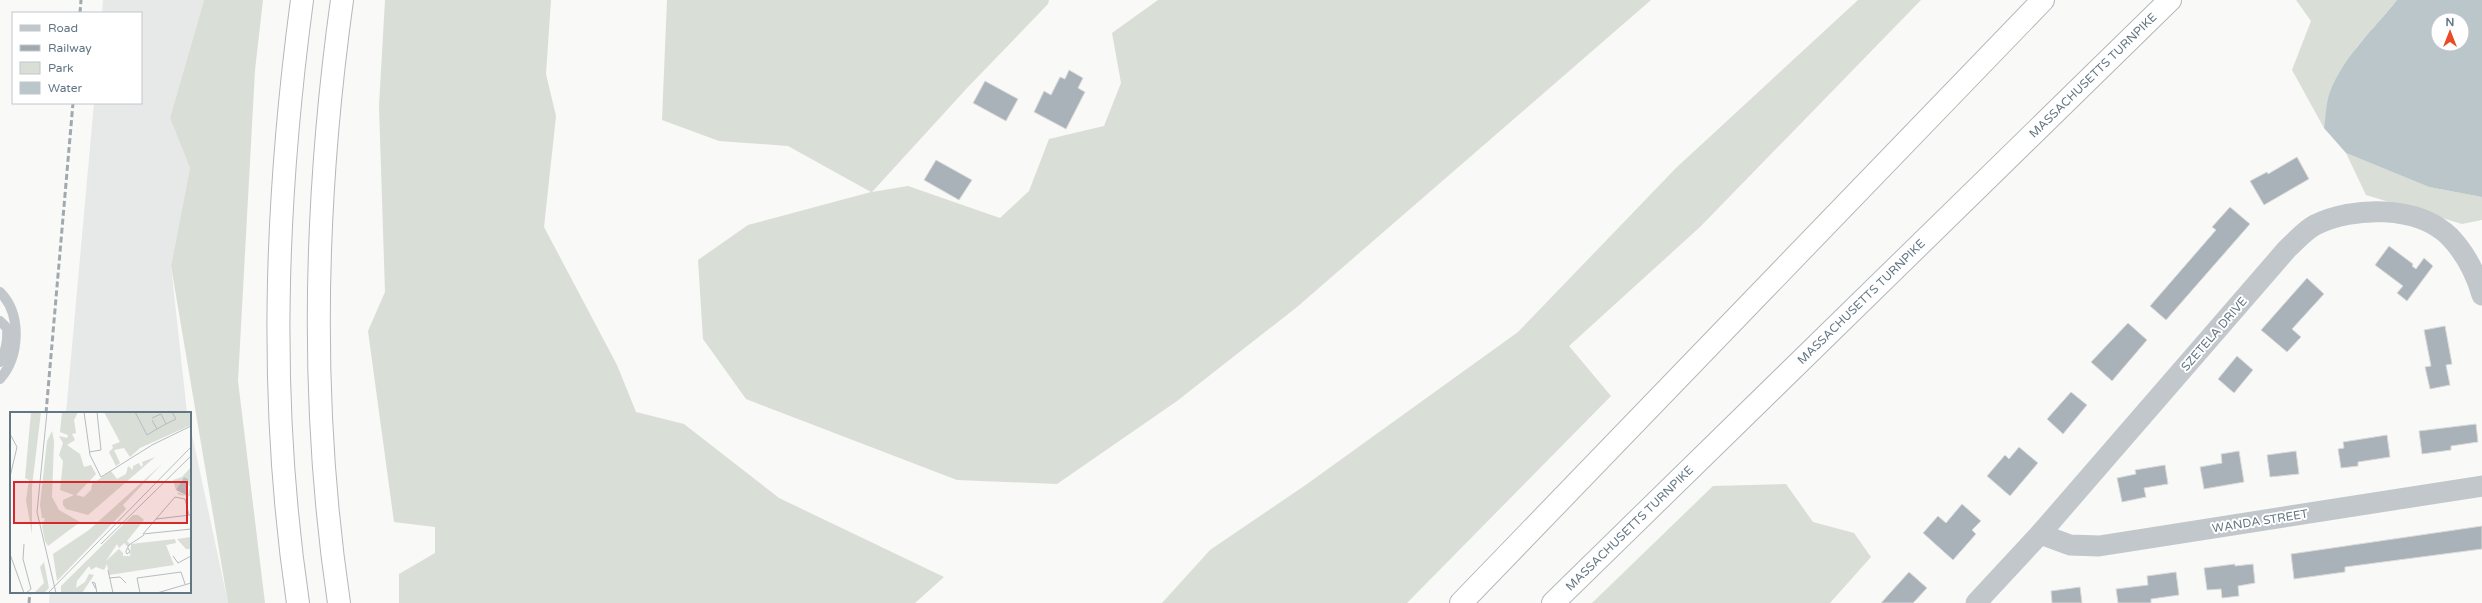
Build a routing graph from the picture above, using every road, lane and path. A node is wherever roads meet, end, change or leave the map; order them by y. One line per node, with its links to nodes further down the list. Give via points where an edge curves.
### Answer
1 (302, 0): 12 (highway, via 285,150 277,343 282,464)
2 (342, 0): 13 (highway, via 324,151 317,329 323,468)
3 (2042, 0): 14 (highway)
4 (2170, 0): 15 (highway, MASSACHUSETTS TURNPIKE)
5 (0, 292): 9 (lane, via 11,306 15,330 14,348 9,365)
6 (2482, 295): 11 (street, SZETELA DRIVE, via 2477,277 2462,251 2449,236 2430,224 2409,216 2382,211 2359,211 2336,216 2314,226 2287,248)
7 (0, 321): 8 (lane, via 7,328 8,339 6,351)
8 (0, 362)
9 (0, 379)
10 (2482, 486): 11 (street, WANDA STREET, via 2099,546 2070,545)
11 (2040, 534): 16 (street, SZETELA DRIVE)
12 (298, 603)
13 (338, 603)
14 (1461, 603)
15 (1553, 603)
16 (1976, 603)

